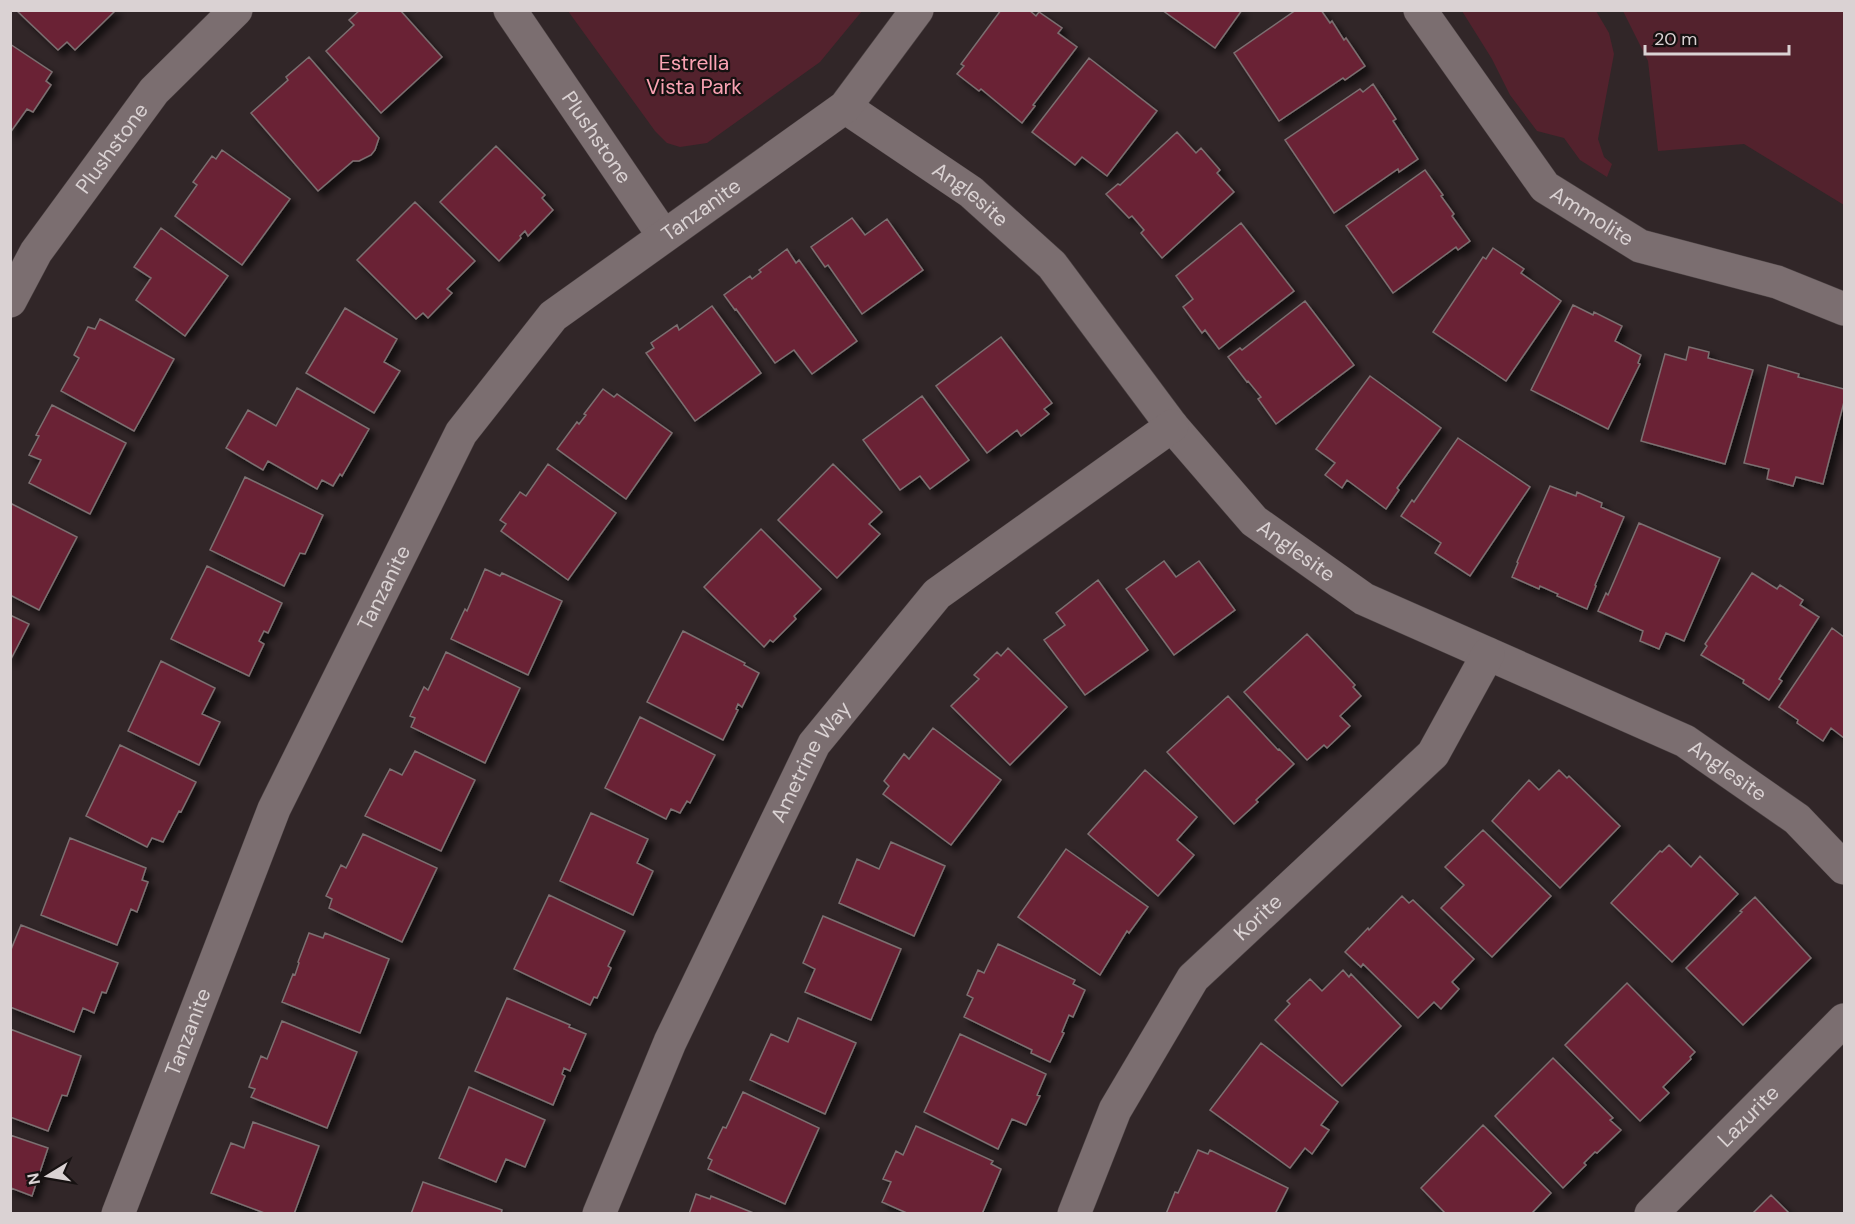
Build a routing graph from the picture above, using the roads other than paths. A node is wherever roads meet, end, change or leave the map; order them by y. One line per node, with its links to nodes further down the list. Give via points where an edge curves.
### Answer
1 (236, 10): 7 (street, Plushstone, via 154,91 36,252)
2 (510, 10): 6 (street, Plushstone)
3 (917, 10): 5 (street)
4 (1420, 10): 8 (street, Ammolite, via 1545,187 1640,246 1777,282)
5 (844, 107): 6 (street, Tanzanite); 9 (street, Anglesite, via 971,192 1052,265)
6 (663, 235): 13 (street, Tanzanite, via 553,316 460,434 274,808)
7 (10, 302)
8 (1845, 309)
9 (1172, 426): 10 (street, Anglesite, via 1263,527 1364,599); 14 (street, Ametrine Way, via 937,594 814,744 670,1042)
10 (1488, 654): 11 (street, Anglesite, via 1685,741 1797,819); 15 (street, Korite, via 1433,754 1192,978 1115,1110)
11 (1845, 868)
12 (1845, 1020): 16 (street, Lazurite)
13 (118, 1214)
14 (599, 1214)
15 (1074, 1214)
16 (1652, 1214)

